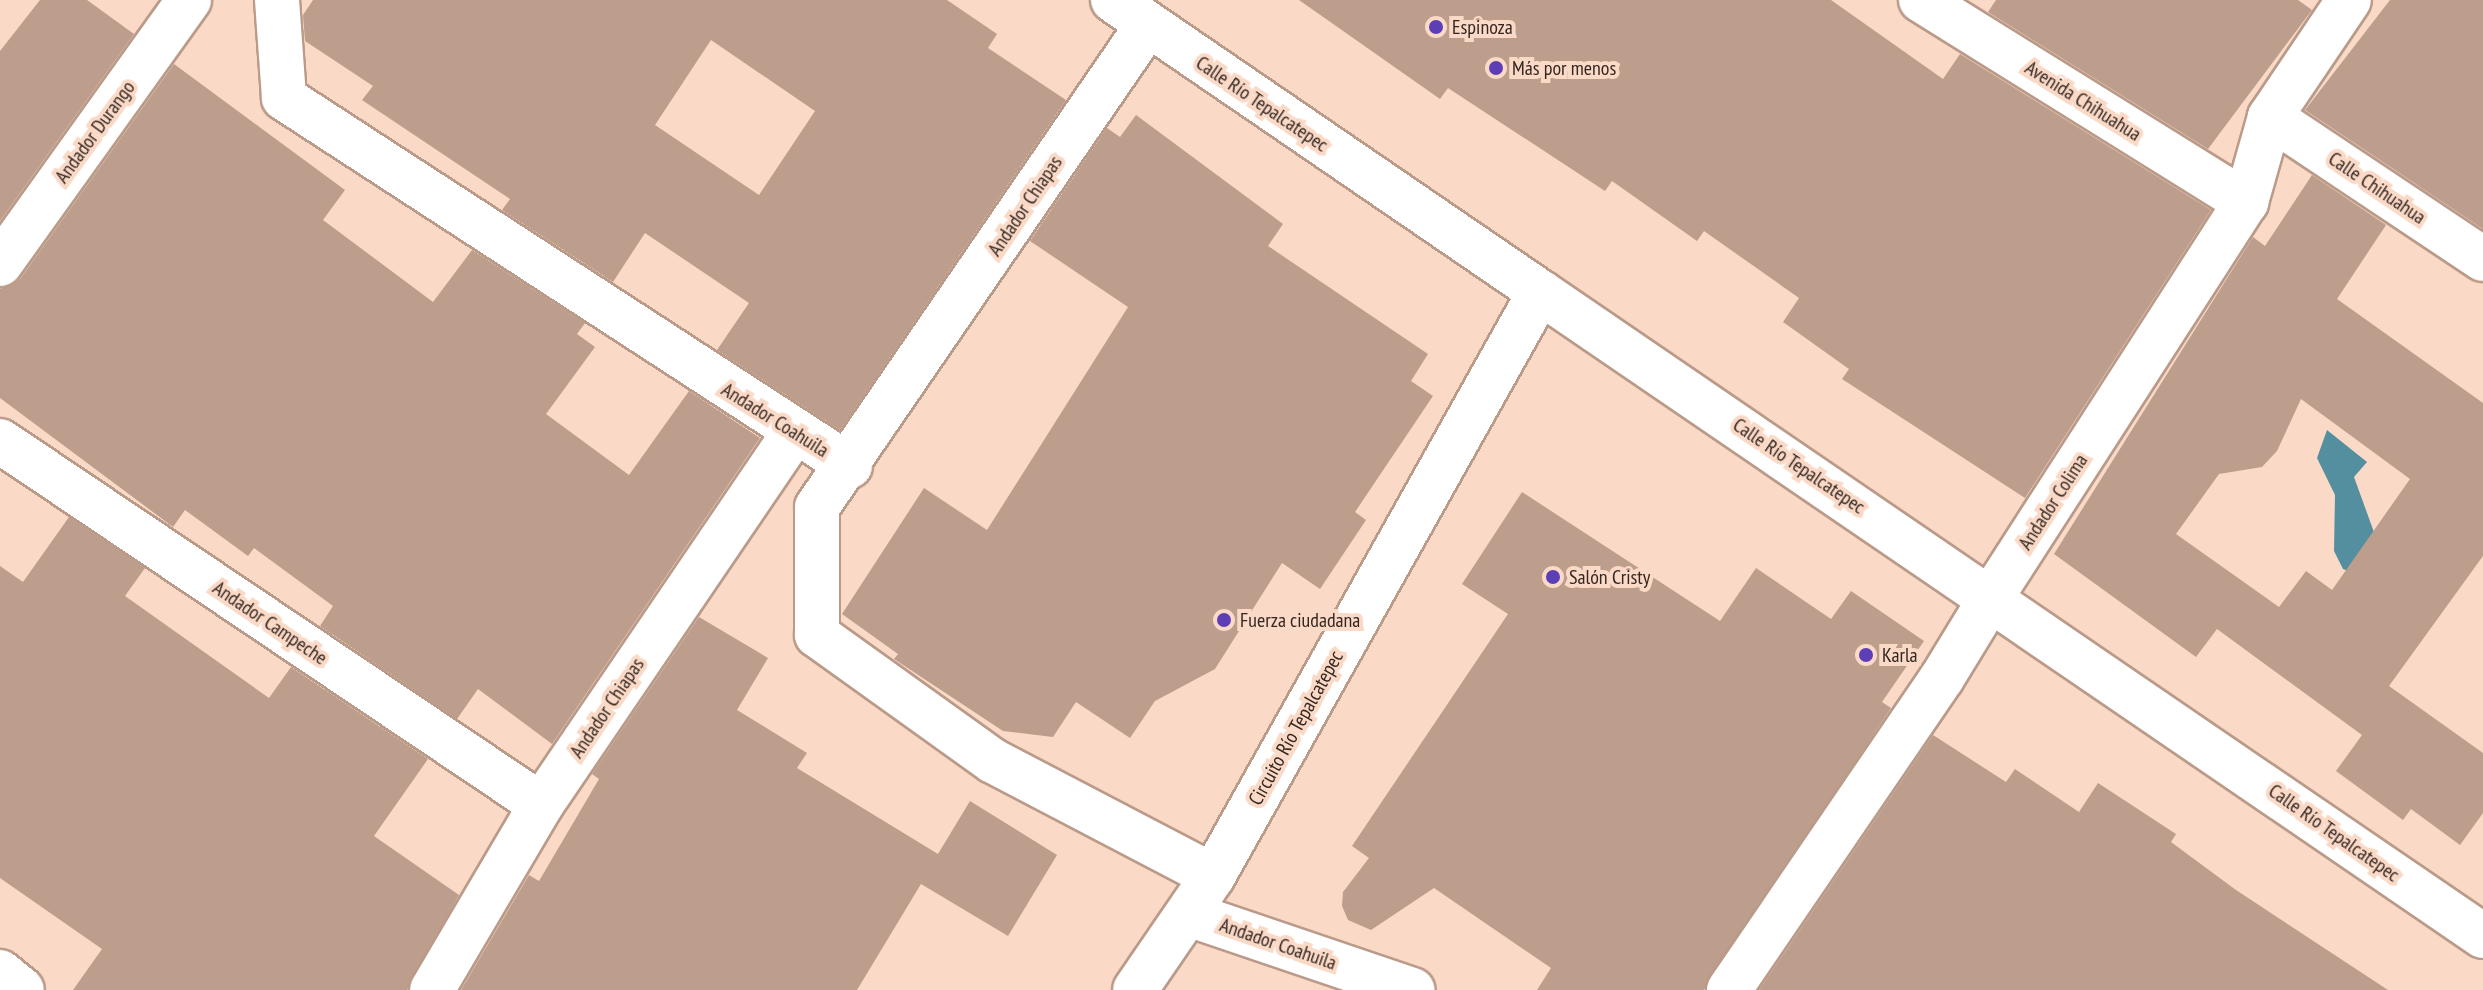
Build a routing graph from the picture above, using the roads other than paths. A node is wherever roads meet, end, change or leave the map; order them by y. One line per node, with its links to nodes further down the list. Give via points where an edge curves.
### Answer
1 (189, 0): 9 (street, Andador Durango)
2 (277, 0): 11 (street, Andador Coahuila, via 284,98)
3 (1921, 0): 7 (street, Avenida Chihuahua)
4 (2349, 0): 6 (street, Andador Colima)
5 (1130, 13): 10 (street, Calle Río Tepalcatepec); 13 (street, Andador Chiapas)
6 (2270, 117): 7 (street, Andador Colima); 8 (street, Calle Chihuahua)
7 (2246, 202): 14 (street, Andador Colima)
8 (2483, 259)
9 (0, 264)
10 (1540, 292): 14 (street, Calle Río Tepalcatepec); 16 (street, Circuito Río Tepalcatepec)
11 (793, 434): 13 (street, Andador Coahuila); 15 (street, Andador Chiapas)
12 (0, 441): 15 (street, Andador Campeche)
13 (850, 466): 16 (street, Andador Coahuila, via 817,507 817,635 993,761)
14 (1992, 596): 18 (street, Calle Río Tepalcatepec); 24 (street, Andador Colima)
15 (541, 805): 21 (street, Andador Chiapas)
16 (1213, 876): 17 (street, Circuito Río Tepalcatepec)
17 (1188, 914): 22 (street, Circuito Río Tepalcatepec); 23 (street, Andador Coahuila)
18 (2483, 936)
19 (0, 972): 20 (street)
20 (22, 990)
21 (432, 990)
22 (1135, 990)
23 (1413, 990)
24 (1729, 990)

